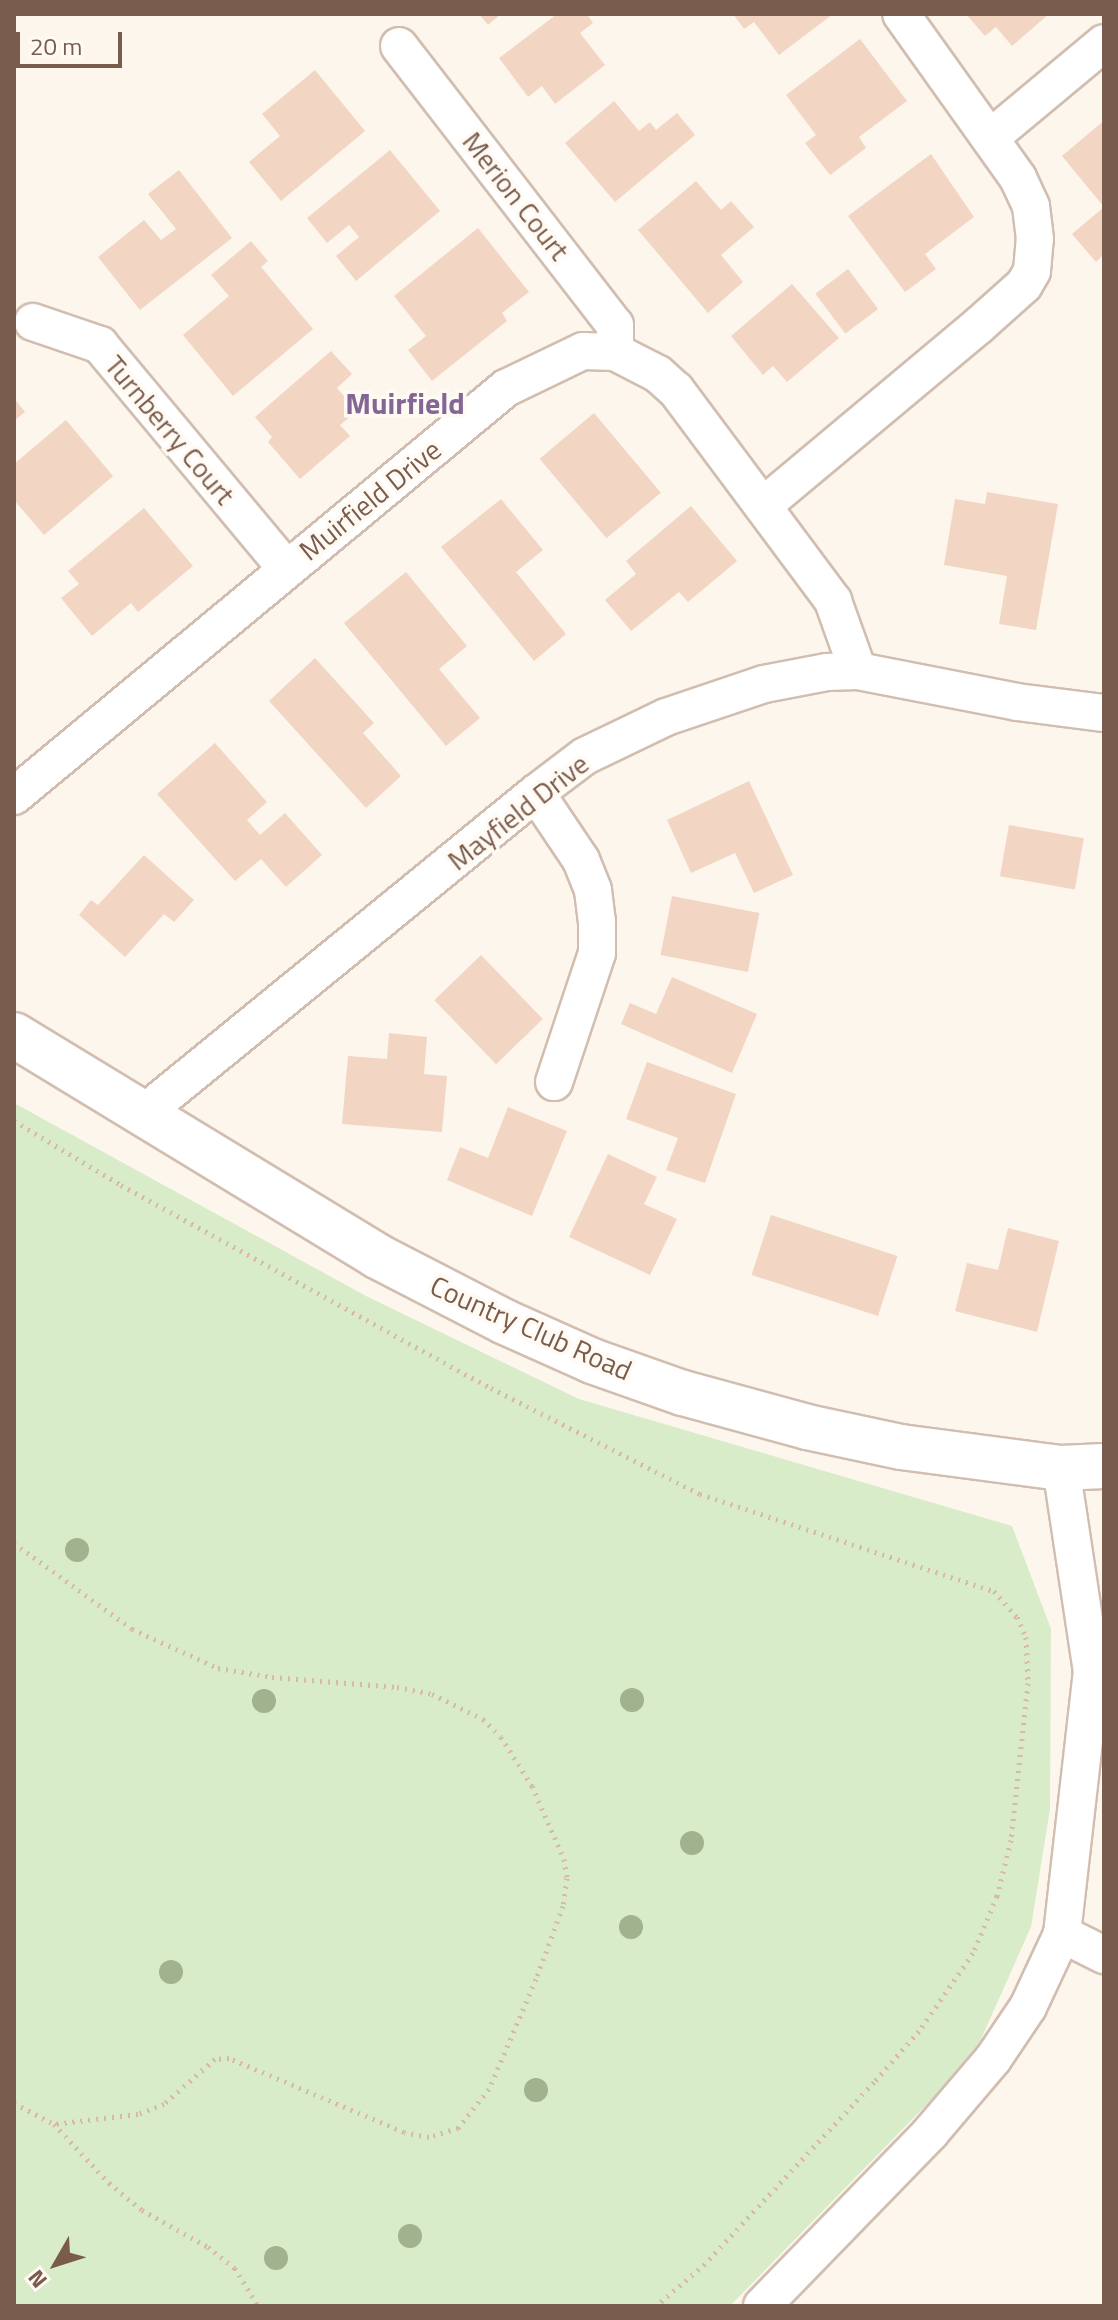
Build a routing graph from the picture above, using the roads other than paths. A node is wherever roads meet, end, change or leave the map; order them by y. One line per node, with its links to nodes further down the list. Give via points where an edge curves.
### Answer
1 (901, 14): 4 (street)
2 (1104, 43): 4 (street)
3 (399, 46): 6 (street, Merion Court, via 615,325)
4 (990, 138): 7 (street, via 1031,206 1035,239 1032,271 1024,285)
5 (33, 322): 8 (street, Turnberry Court, via 100,345)
6 (615, 352): 7 (street, via 658,374 676,390); 8 (street, Muirfield Drive, via 583,351 506,388)
7 (764, 505): 9 (street, via 833,601)
8 (286, 568): 12 (street, Muirfield Drive)
9 (858, 671): 10 (street, Mayfield Drive); 11 (street, Mayfield Drive, via 764,684 666,717 585,756)
10 (1104, 713)
11 (536, 793): 14 (street, via 581,860 597,921 597,953); 15 (street, Mayfield Drive)
12 (14, 796)
13 (14, 1035): 15 (main road, Country Club Road)
14 (554, 1082)
15 (144, 1113): 17 (main road, Country Club Road, via 377,1256 592,1361 807,1427 901,1447)
16 (1104, 1466): 17 (main road, Country Club Road)
17 (1061, 1468): 18 (street, via 1092,1672)
18 (1062, 1934): 19 (street); 20 (street, via 1028,2007 993,2059 930,2133)
19 (1104, 1955)
20 (762, 2306)

